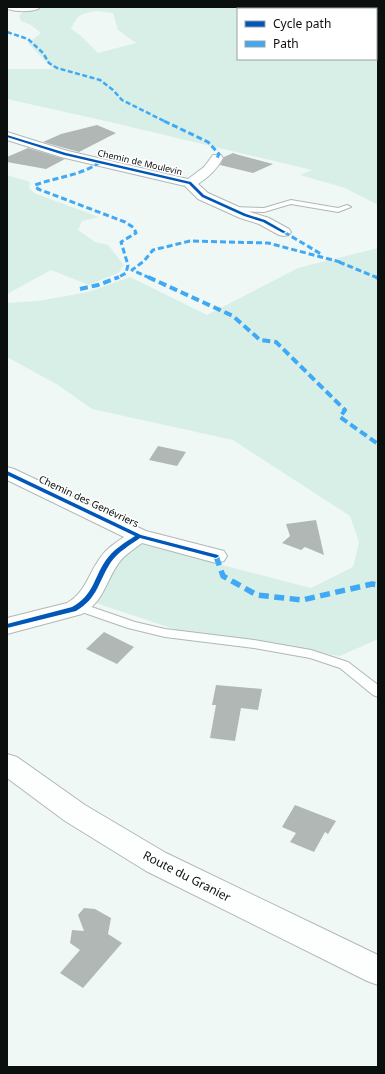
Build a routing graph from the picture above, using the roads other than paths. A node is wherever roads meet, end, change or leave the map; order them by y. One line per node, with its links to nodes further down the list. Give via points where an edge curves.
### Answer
1 (11, 7): 2 (main road)
2 (35, 7)
3 (7, 136): 5 (street, Chemin de Moulevin, via 65,154)
4 (217, 158): 5 (street, via 203,176)
5 (190, 183): 7 (street, Chemin de Moulevin, via 203,196)
6 (347, 207): 7 (lane, via 338,210 291,202 264,210)
7 (230, 209): 8 (street, Chemin de Moulevin, via 264,221)
8 (284, 232)
9 (7, 473): 10 (street, Chemin des Genévriers)
10 (138, 536): 11 (street); 12 (street, Chemin des Genévriers, via 108,561 91,597)
11 (216, 556)
12 (80, 606): 13 (street, Chemin des Genévriers); 14 (lane, via 132,625 165,633 311,654 344,665)
13 (7, 626)
14 (378, 692)
15 (7, 764): 16 (main road, Route du Granier, via 76,812 156,862)
16 (378, 971)

